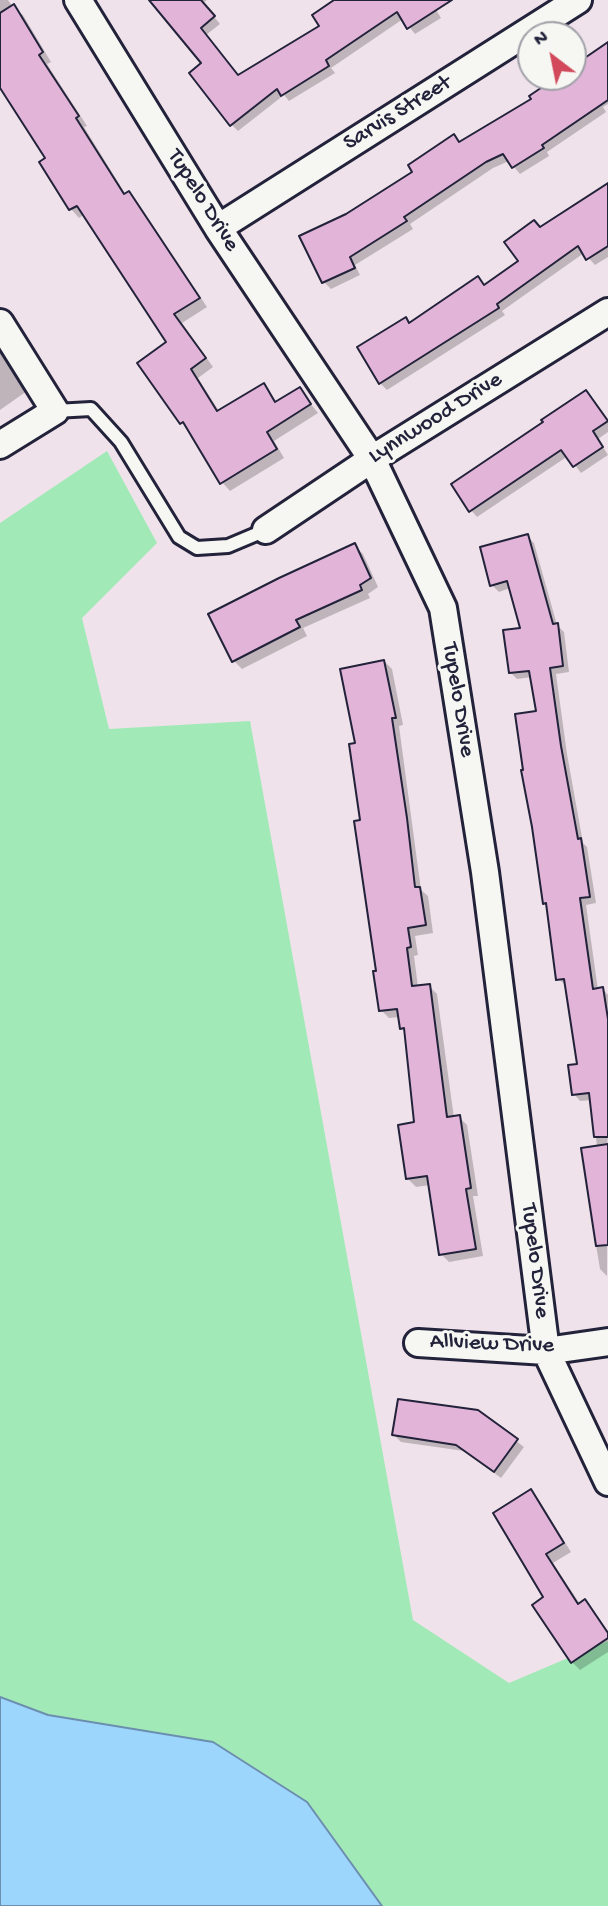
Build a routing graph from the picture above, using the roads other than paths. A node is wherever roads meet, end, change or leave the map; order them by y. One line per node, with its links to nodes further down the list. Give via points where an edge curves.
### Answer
1 (78, 0): 3 (street, Tupelo Drive)
2 (578, 0): 3 (street, Sarvis Street)
3 (218, 228): 8 (street, Tupelo Drive)
4 (608, 312): 8 (street, Lynnwood Drive)
5 (0, 323): 6 (street)
6 (55, 411): 7 (street); 9 (lane, via 91,409 121,442 178,537 197,548 228,546)
7 (0, 445)
8 (372, 458): 9 (street, Lynnwood Drive); 12 (street, Tupelo Drive, via 443,608 485,872)
9 (266, 530)
10 (608, 1342): 12 (street, Allview Drive)
11 (418, 1343): 12 (street, Allview Drive)
12 (545, 1351): 13 (street, Tupelo Drive)
13 (608, 1482)

